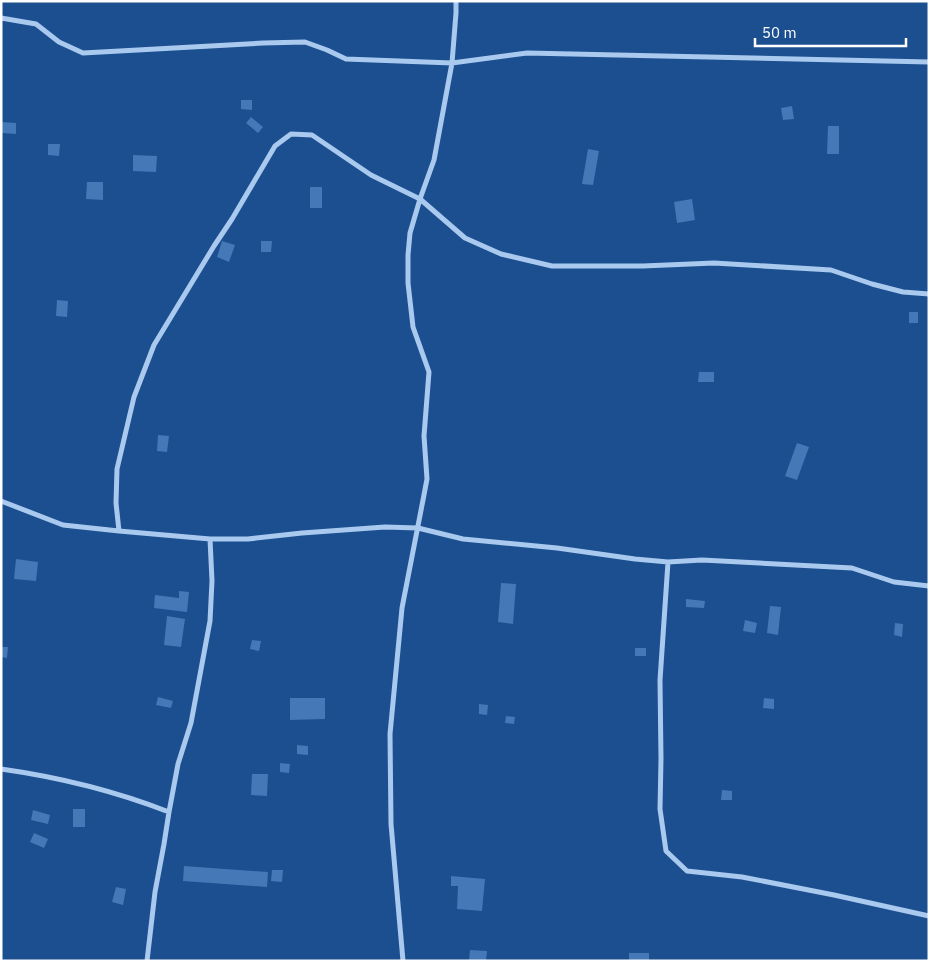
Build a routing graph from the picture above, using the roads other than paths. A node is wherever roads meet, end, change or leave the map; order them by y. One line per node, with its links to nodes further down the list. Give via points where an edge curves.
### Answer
1 (456, 1): 4 (street)
2 (1, 18): 4 (street, via 36,24 59,42 83,53 305,42 346,59)
3 (929, 62): 4 (street, via 527,53)
4 (452, 63): 5 (street, via 434,160)
5 (420, 199): 6 (street, via 465,238 501,254 552,266 714,262 831,270 903,292); 8 (street, via 410,233 408,256 413,327 429,372 424,436 427,479); 9 (street, via 371,175 312,135 291,134 275,146 154,345 134,397 117,469)
6 (929, 294)
7 (1, 501): 9 (street, via 63,525)
8 (418, 528): 10 (street, via 302,533 248,539); 11 (street, via 463,539); 17 (street, via 402,608 390,734 390,824)
9 (118, 531): 10 (street)
10 (210, 538): 14 (street, via 210,621 191,722 178,764)
11 (668, 562): 12 (street, via 702,560 852,568 894,582); 15 (street, via 660,680 660,809 666,851 688,871 742,877)
12 (929, 586)
13 (1, 768): 14 (street, via 85,786)
14 (169, 812): 16 (street)
15 (929, 916)
16 (147, 961)
17 (403, 961)

